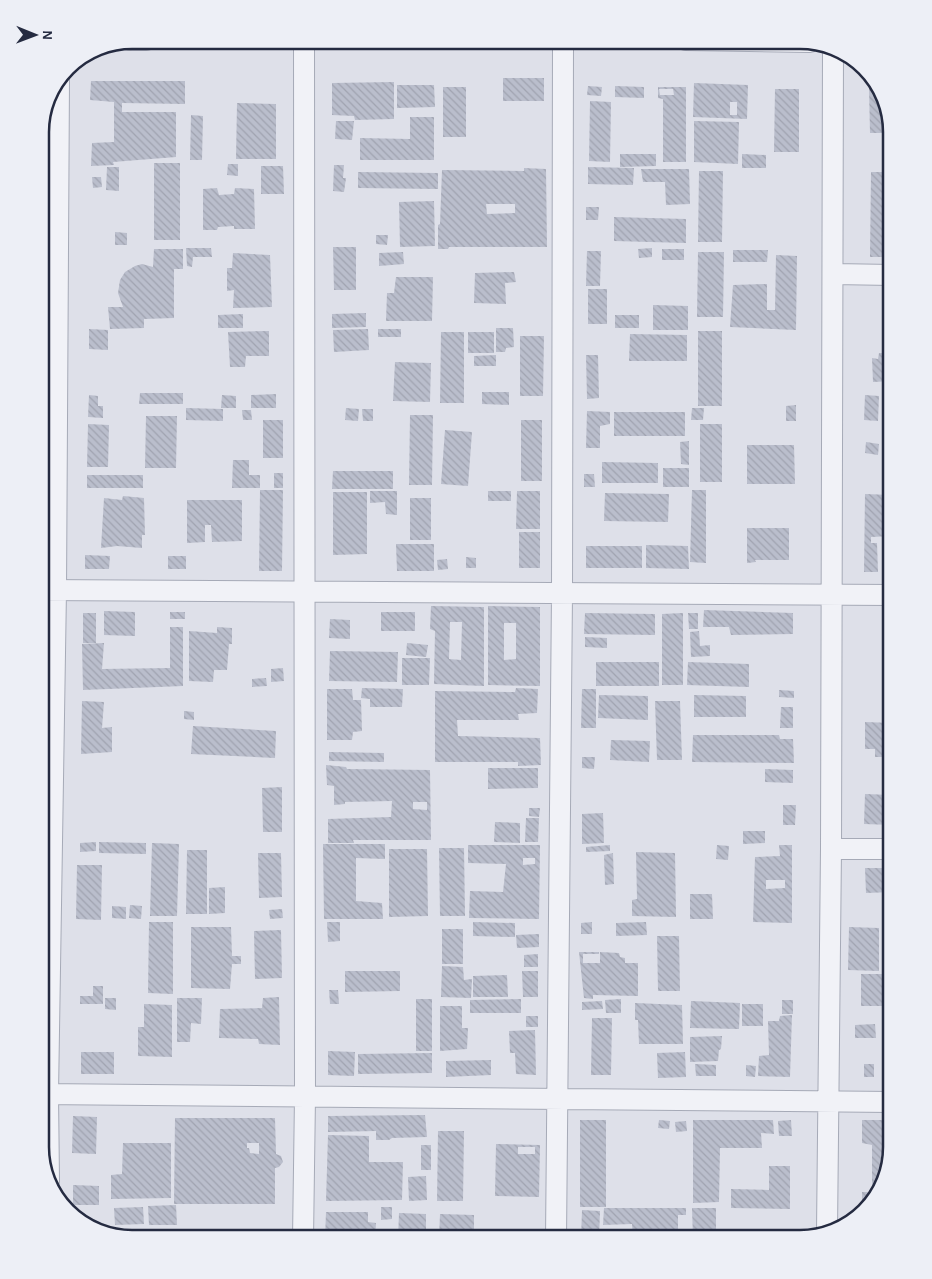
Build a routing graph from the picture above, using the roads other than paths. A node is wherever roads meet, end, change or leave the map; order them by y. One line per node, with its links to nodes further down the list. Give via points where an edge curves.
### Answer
1 (304, 49): 9 (street)
2 (563, 49): 10 (street)
3 (833, 55): 5 (street)
4 (59, 92): 7 (street)
5 (834, 274): 6 (street); 11 (street)
6 (883, 274)
7 (49, 544)
8 (49, 590): 9 (street)
9 (304, 592): 10 (street); 16 (street)
10 (562, 594): 11 (street); 17 (street)
11 (832, 595): 12 (street); 13 (street)
12 (883, 595)
13 (831, 849): 14 (street); 18 (street)
14 (883, 850)
15 (49, 1094): 16 (street)
16 (305, 1097): 17 (street); 21 (street)
17 (557, 1100): 18 (street); 22 (street)
18 (827, 1102): 19 (street); 20 (street)
19 (883, 1102)
20 (827, 1225)
21 (303, 1230)
22 (556, 1230)

